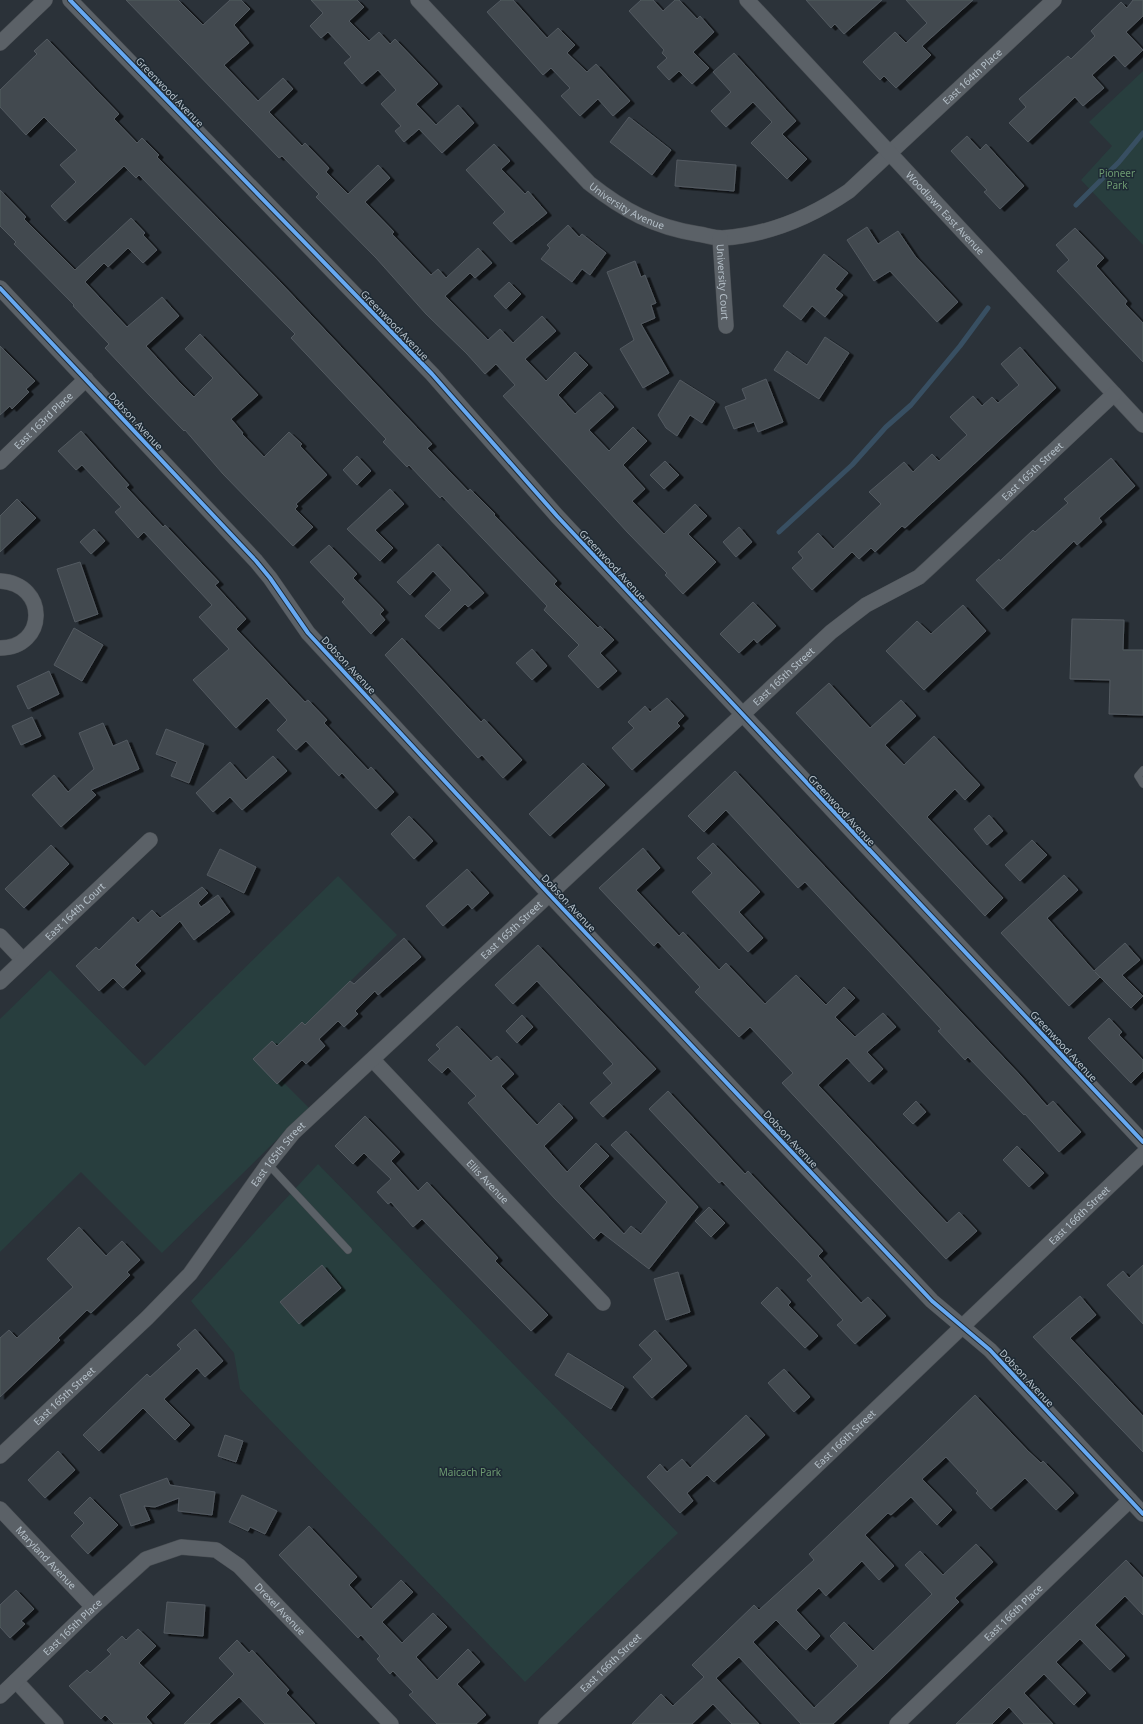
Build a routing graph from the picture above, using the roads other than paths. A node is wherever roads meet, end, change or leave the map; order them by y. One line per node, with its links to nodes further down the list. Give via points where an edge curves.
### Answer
1 (45, 0): 6 (street)
2 (70, 0): 17 (street, Greenwood Avenue, via 432,374 520,475)
3 (418, 0): 8 (street, University Avenue, via 595,188 638,216 690,233)
4 (747, 0): 7 (street, Woodlawn East Avenue)
5 (1054, 0): 7 (street, East 164th Place)
6 (0, 43)
7 (890, 153): 8 (street, University Avenue, via 849,191 804,218 759,232); 12 (street, Woodlawn East Avenue)
8 (720, 238): 10 (street, University Court)
9 (0, 288): 11 (street, Dobson Avenue)
10 (726, 326)
11 (86, 379): 14 (street, East 163rd Place); 21 (street, Dobson Avenue, via 256,561 308,633)
12 (1114, 394): 13 (street, Woodlawn East Avenue); 17 (street, East 165th Street, via 931,566 919,576 866,605 848,618)
13 (1143, 425)
14 (0, 462)
15 (0, 581): 16 (street, via 12,582 22,587 33,601 36,618 27,638 18,645)
16 (0, 648)
17 (742, 715): 21 (street, East 165th Street); 26 (street, Greenwood Avenue)
18 (1143, 770): 19 (lane, via 1138,776)
19 (1143, 784)
20 (150, 840): 23 (street, East 164th Court)
21 (549, 894): 25 (street, East 165th Street); 31 (street, Dobson Avenue, via 932,1301)
22 (0, 936): 23 (street)
23 (23, 960): 24 (street, East 164th Court)
24 (0, 982)
25 (372, 1060): 28 (street, East 165th Street, via 293,1133); 30 (street, Ellis Avenue)
26 (1143, 1142)
27 (1143, 1154): 31 (street, East 166th Street)
28 (268, 1164): 29 (lane); 32 (street, East 165th Street, via 190,1274 171,1295)
29 (348, 1250)
30 (603, 1303)
31 (963, 1327): 33 (street, Dobson Avenue, via 990,1350); 42 (street, East 166th Street)
32 (0, 1456)
33 (1130, 1500): 35 (street, Dobson Avenue); 43 (street, East 166th Place)
34 (0, 1509): 37 (street, Maryland Avenue)
35 (1143, 1514)
36 (146, 1560): 37 (street, East 165th Place); 41 (street, Drexel Avenue, via 181,1547 216,1550 240,1566)
37 (93, 1607): 38 (street, East 165th Place)
38 (16, 1681): 39 (street, East 165th Place); 40 (street)
39 (0, 1696)
40 (56, 1724)
41 (391, 1724)
42 (546, 1724)
43 (896, 1724)

